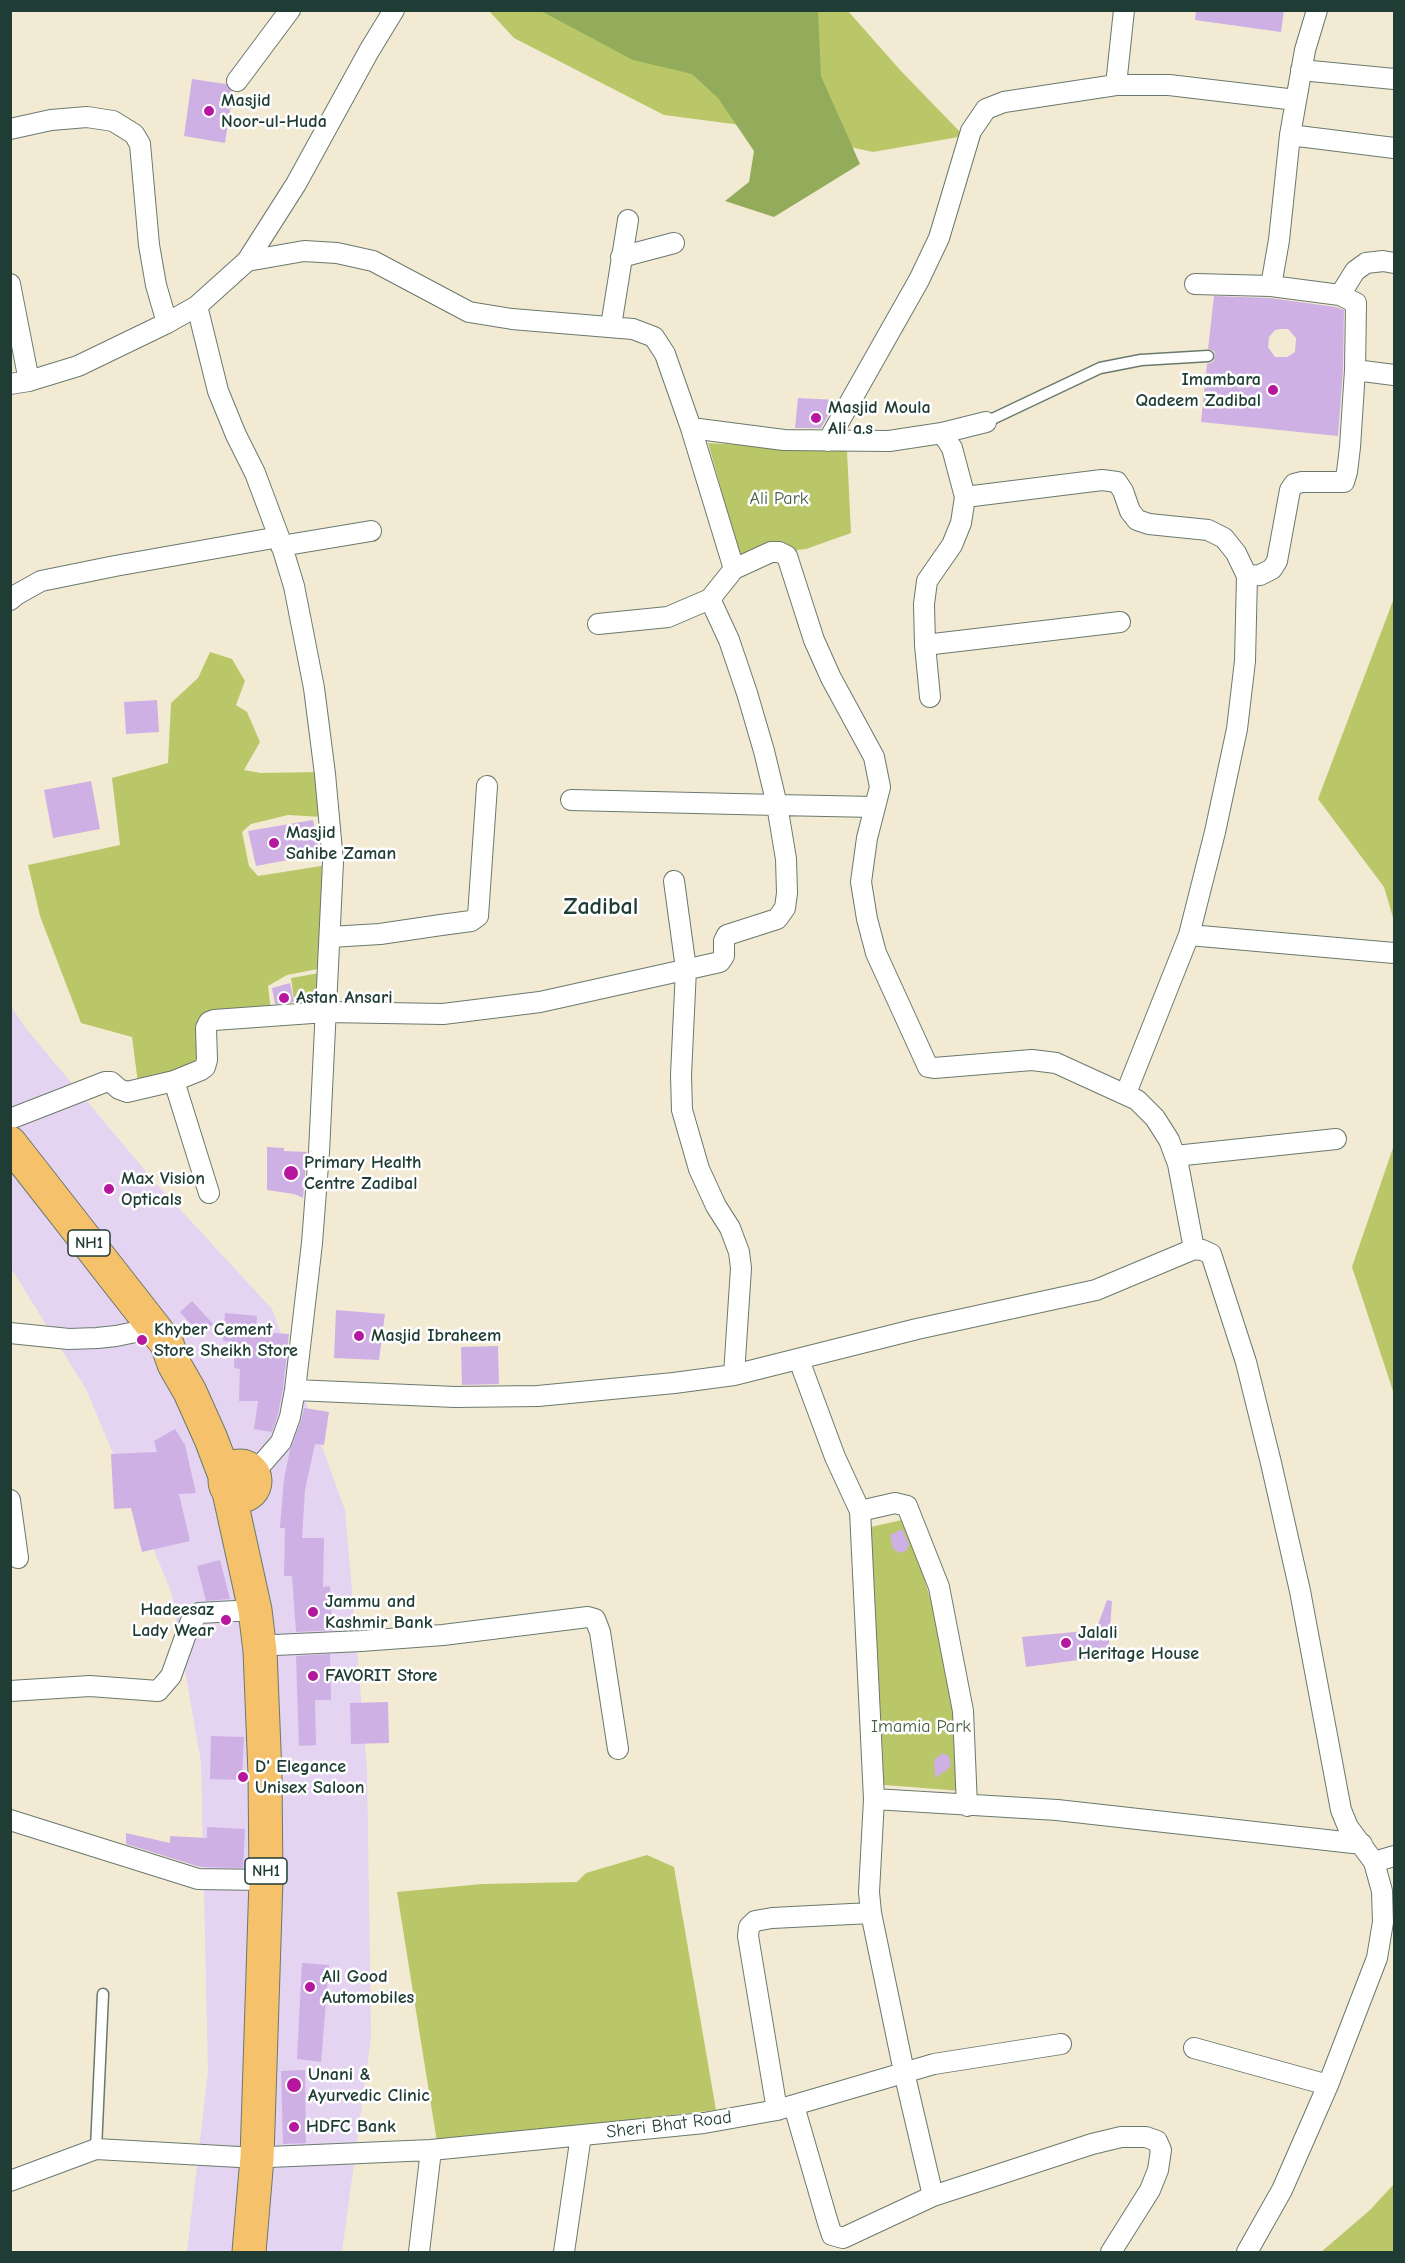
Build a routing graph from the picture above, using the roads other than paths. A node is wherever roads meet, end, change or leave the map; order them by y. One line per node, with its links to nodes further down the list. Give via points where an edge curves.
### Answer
1 (290, 10): 7 (street)
2 (394, 10): 16 (street)
3 (1124, 10): 8 (street)
4 (1317, 10): 5 (street)
5 (1301, 70): 6 (street); 9 (street)
6 (1395, 79)
7 (237, 81)
8 (1116, 85): 9 (street, via 1169,85); 32 (street, via 1004,102 986,109 971,131 939,238)
9 (1296, 100): 11 (street)
10 (10, 129): 23 (street, via 87,117 113,121 134,134 140,144 149,245)
11 (1290, 135): 12 (street); 20 (street)
12 (1395, 148)
13 (628, 220): 15 (street)
14 (674, 243): 15 (street)
15 (621, 256): 24 (street)
16 (248, 261): 22 (street); 24 (street, via 304,251 337,253 373,261 469,312)
17 (1395, 263): 21 (street, via 1366,263 1355,271)
18 (10, 284): 28 (street)
19 (1195, 284): 20 (street)
20 (1271, 286): 21 (street)
21 (1340, 295): 26 (street, via 1356,303)
22 (197, 306): 23 (street); 35 (street, via 218,391 255,473)
23 (166, 323): 28 (street, via 78,366)
24 (611, 326): 30 (street, via 633,328 654,337 665,354)
25 (1208, 356): 29 (lane, via 1141,360 1100,368)
26 (1355, 370): 27 (street); 37 (street, via 1344,482 1294,484 1277,561 1260,575)
27 (1395, 375)
28 (20, 382)
29 (986, 422): 31 (street)
30 (691, 428): 32 (street, via 784,440); 36 (street)
31 (942, 433): 32 (street, via 889,441); 33 (street, via 952,448)
32 (828, 441)
33 (965, 497): 37 (street, via 1102,480 1117,482 1137,520 1208,530 1224,538); 42 (street, via 952,545 927,581)
34 (371, 531): 35 (street)
35 (280, 542): 39 (street, via 41,581); 50 (street, via 296,597 314,688 325,774 333,862)
36 (734, 569): 38 (street); 47 (street, via 771,552 787,556 814,640 874,757 880,787)
37 (1247, 576): 49 (street, via 1245,661 1237,729)
38 (710, 599): 41 (street, via 668,617); 46 (street, via 747,693)
39 (10, 600)
40 (1120, 622): 42 (street)
41 (598, 624)
42 (925, 645): 43 (street)
43 (930, 697)
44 (487, 786): 50 (street, via 478,916 471,921 441,926)
45 (571, 800): 46 (street)
46 (777, 805): 47 (street); 52 (street, via 786,859 785,908 777,919 727,935 720,962)
47 (875, 807): 55 (street, via 861,882 867,919 876,953 928,1066 1032,1060 1056,1063)
48 (674, 880): 52 (street)
49 (1189, 935): 51 (street); 55 (street)
50 (330, 937): 53 (street)
51 (1395, 953)
52 (686, 969): 53 (street, via 570,997 509,1007 443,1014); 65 (street, via 682,1110 699,1169 739,1252)
53 (326, 1012): 54 (street, via 214,1020 206,1028 205,1067); 66 (street, via 312,1243)
54 (174, 1082): 56 (street, via 127,1092 105,1082); 60 (street)
55 (1126, 1094): 59 (street, via 1155,1118)
56 (10, 1119)
57 (1336, 1139): 59 (street)
58 (10, 1143): 63 (highway, NH1)
59 (1175, 1156): 61 (street)
60 (209, 1193)
61 (1194, 1249): 64 (street, via 1096,1290 917,1329); 78 (street, via 1211,1254 1246,1362 1300,1591 1341,1810)
62 (10, 1333): 63 (street, via 69,1339)
63 (161, 1336): 67 (highway, NH1, via 211,1439)
64 (799, 1360): 65 (street); 69 (street)
65 (734, 1375): 66 (street, via 538,1396 455,1397)
66 (296, 1390): 67 (street, via 281,1442)
67 (240, 1481): 71 (highway, NH1); 72 (highway, NH1, via 264,1557)
68 (10, 1500): 70 (street)
69 (860, 1511): 75 (street); 76 (street, via 895,1503 907,1506 939,1587 963,1711)
70 (18, 1558)
71 (255, 1610): 73 (street, via 199,1613 190,1623 171,1676 158,1691 90,1686); 81 (highway, NH1, via 265,1762)
72 (275, 1645): 74 (street, via 443,1635 595,1619); 93 (highway, NH1, via 283,1881)
73 (10, 1691)
74 (618, 1749)
75 (874, 1799): 76 (street); 82 (street)
76 (967, 1806): 78 (street, via 1058,1810)
77 (10, 1820): 81 (street, via 198,1879)
78 (1362, 1844): 80 (street)
79 (1395, 1856): 80 (street)
80 (1374, 1862): 83 (street)
81 (266, 1880): 93 (highway, NH1)
82 (871, 1913): 87 (street); 89 (street, via 772,1918 755,1921 749,1927)
83 (1389, 1922): 88 (street)
84 (103, 1994): 91 (lane)
85 (1060, 2044): 87 (street, Sheri Bhat Road, via 987,2054)
86 (1194, 2048): 88 (street)
87 (904, 2072): 89 (street, Sheri Bhat Road); 95 (street)
88 (1328, 2085): 101 (street, via 1282,2190)
89 (785, 2108): 90 (street, Sheri Bhat Road, via 704,2123); 95 (street, via 832,2235 853,2235)
90 (581, 2135): 92 (street, Sheri Bhat Road); 99 (street)
91 (96, 2149): 93 (street, Sheri Bhat Road); 94 (street)
92 (431, 2150): 93 (street, Sheri Bhat Road); 98 (street)
93 (263, 2157): 96 (highway, NH1); 97 (highway, NH1)
94 (10, 2181)
95 (933, 2196): 100 (street, via 1092,2144 1121,2137 1146,2137 1157,2141 1161,2150 1158,2170)
96 (249, 2253)
97 (264, 2253)
98 (419, 2253)
99 (564, 2253)
100 (1111, 2253)
101 (1247, 2253)

